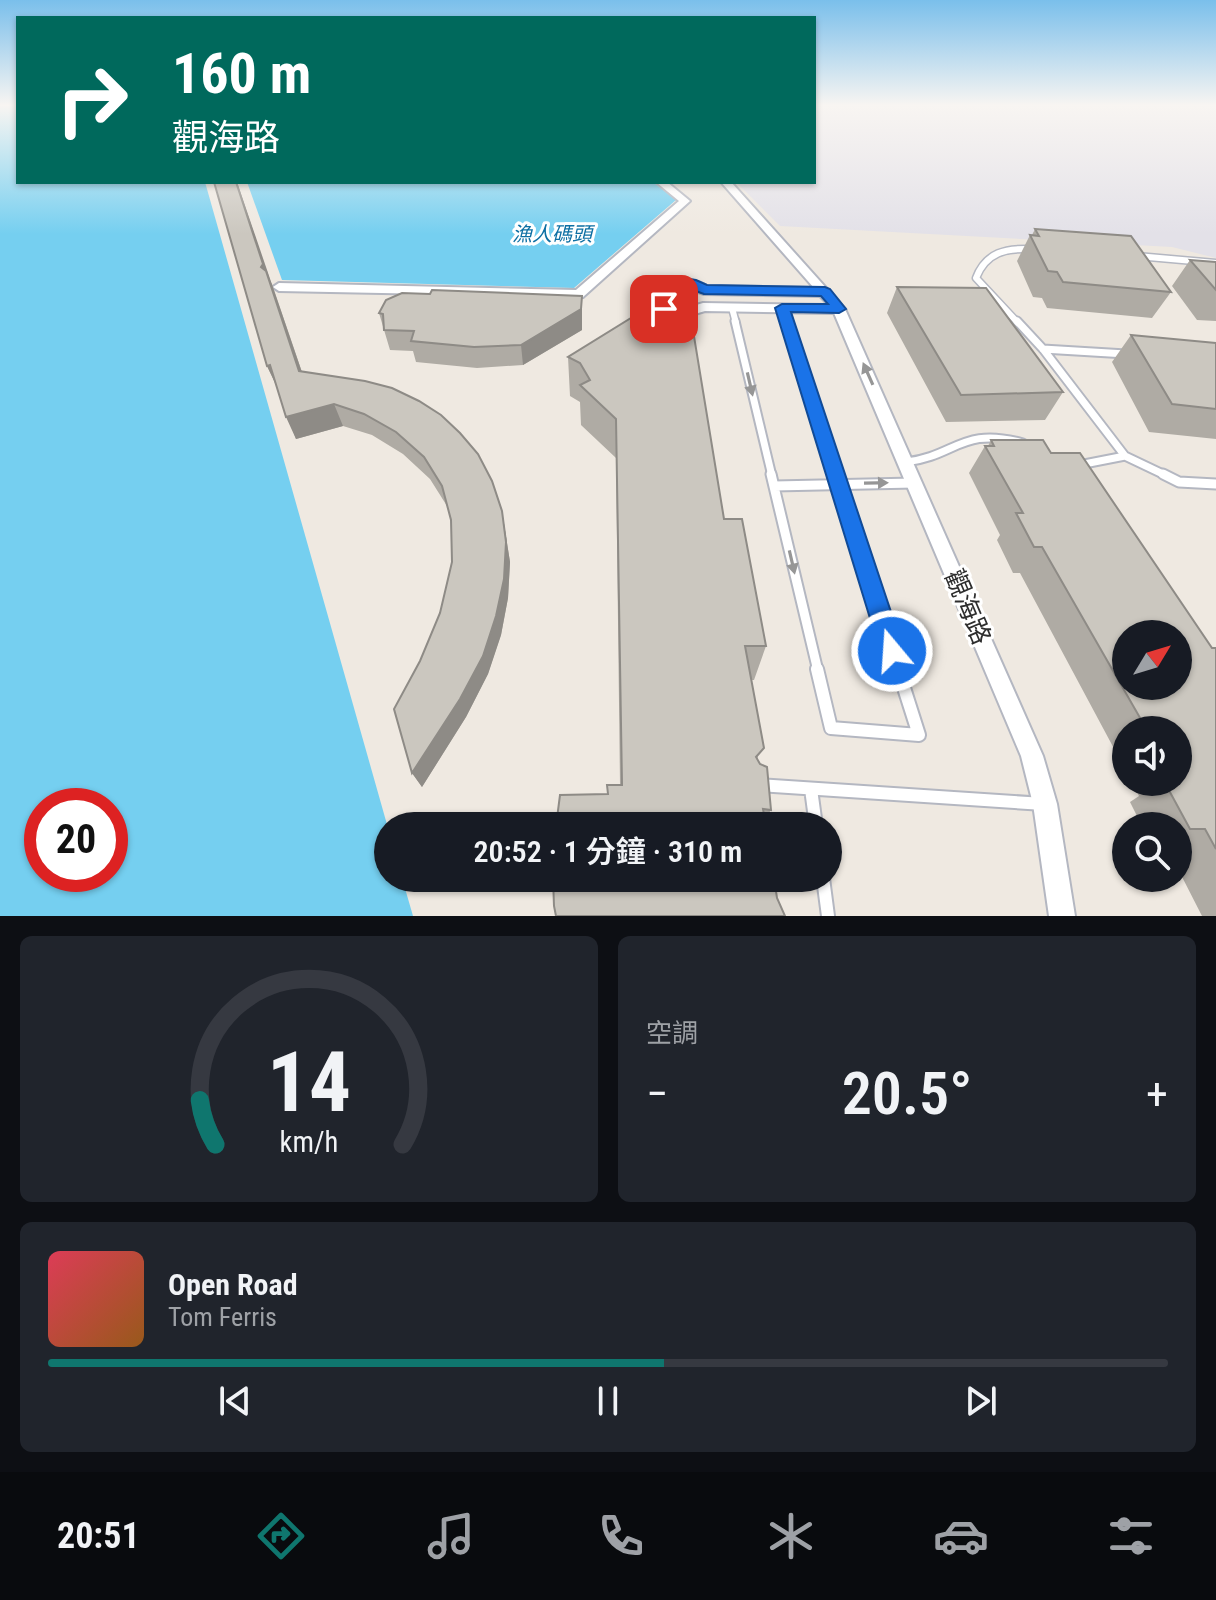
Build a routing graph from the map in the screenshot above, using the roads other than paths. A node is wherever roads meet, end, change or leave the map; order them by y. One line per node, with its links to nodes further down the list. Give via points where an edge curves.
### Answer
1 (664, 184): 6 (street, via 685,201 579,294)
2 (728, 184): 8 (street, 觀海路)
3 (1035, 249): 13 (lane, via 998,251 982,261 976,278)
4 (1128, 255): 5 (lane)
5 (1216, 263)
6 (279, 287)
7 (704, 290): 8 (street); 9 (street, via 708,300); 9 (street, via 674,281 659,286 653,295 658,305 673,312)
8 (825, 292): 12 (street, 觀海路)
9 (703, 307): 10 (street)
10 (732, 308): 11 (street); 24 (lane, one-way to 24)
11 (782, 308): 12 (street); 22 (lane)
12 (839, 309): 18 (street, 觀海路, one-way to 12)
13 (1043, 349): 14 (lane); 16 (lane)
14 (1131, 354)
15 (1038, 447): 18 (lane, via 1001,437 971,438)
16 (1125, 456): 19 (lane); 23 (lane, via 1179,482)
17 (1065, 459): 19 (lane)
18 (906, 462): 21 (street, 觀海路)
19 (1078, 465): 20 (lane)
20 (1087, 477)
21 (915, 483): 22 (lane, one-way to 21); 27 (street, 觀海路, via 1032,756)
22 (838, 484): 24 (lane); 24 (lane, one-way to 22, via 831,728 919,735)
23 (1216, 484)
24 (774, 486)
25 (752, 785): 26 (lane)
26 (811, 789): 27 (lane); 28 (lane)
27 (1045, 804): 31 (street, 觀海路)
28 (814, 812)
29 (825, 892): 30 (lane)
30 (828, 916)
31 (1062, 916)

